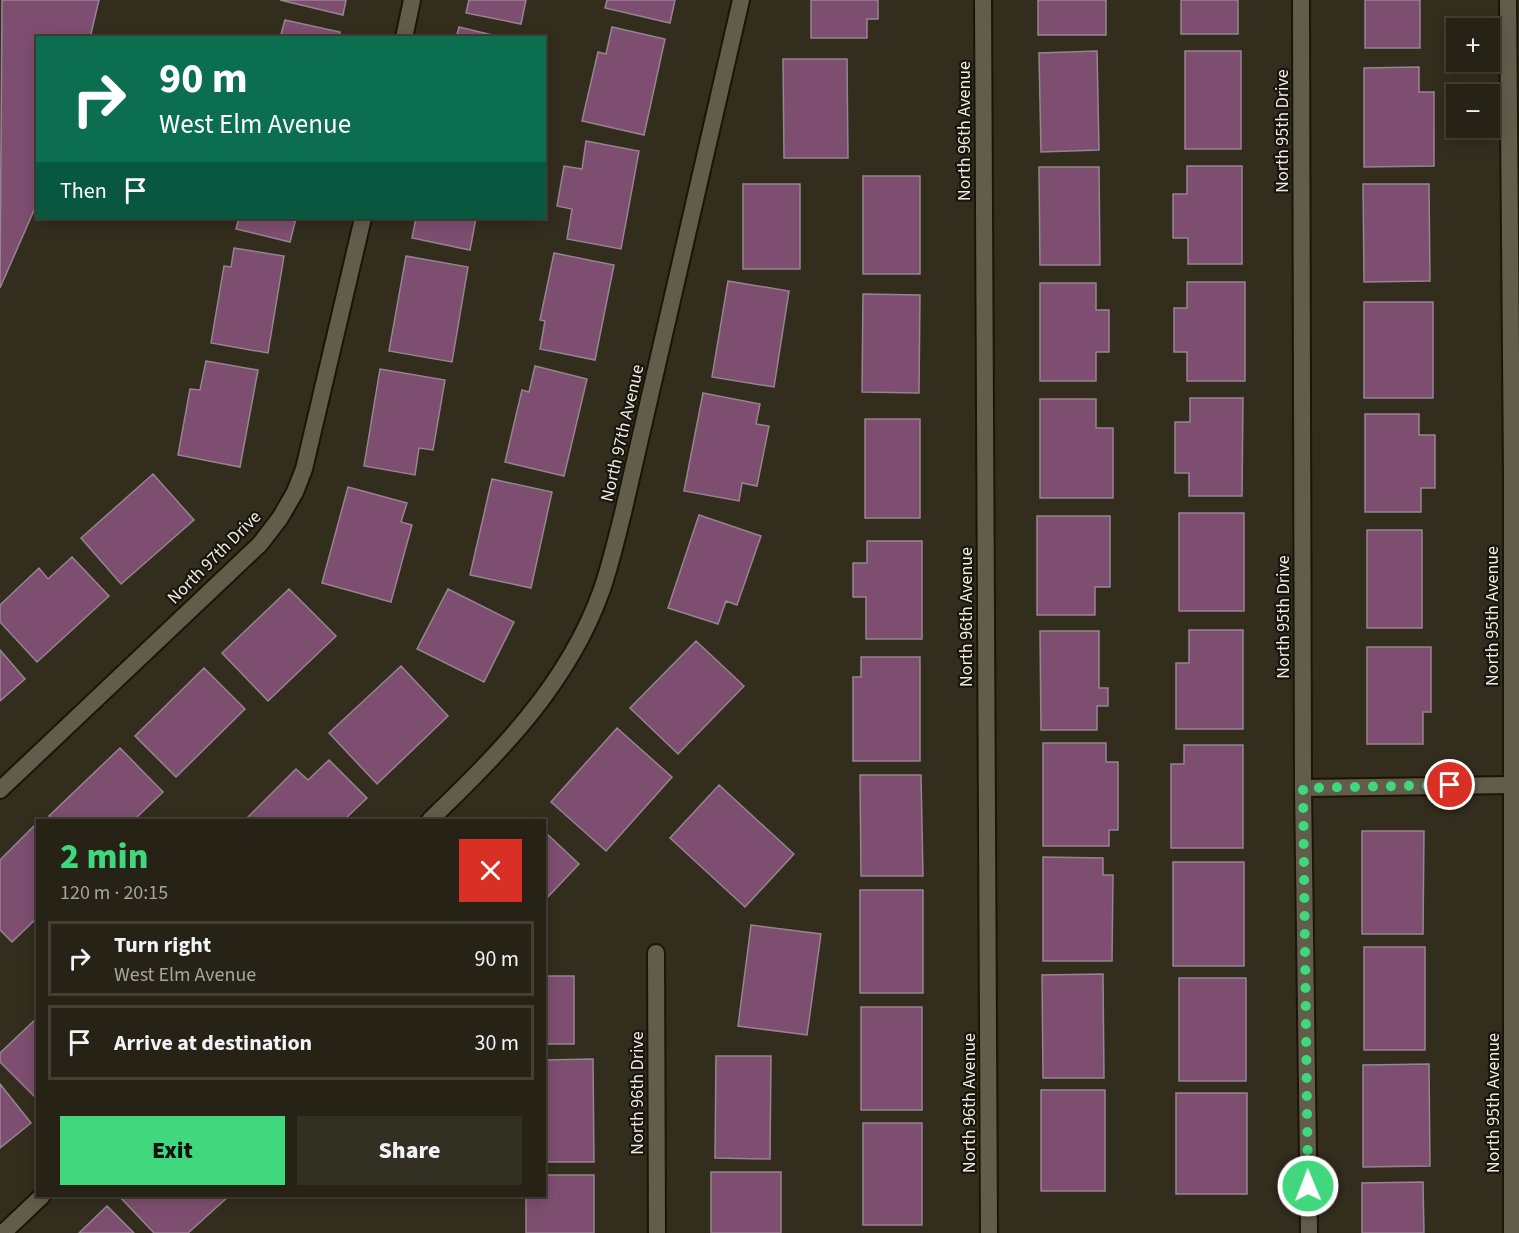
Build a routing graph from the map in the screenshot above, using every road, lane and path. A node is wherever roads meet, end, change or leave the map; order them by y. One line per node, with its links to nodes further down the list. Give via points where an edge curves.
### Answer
1 (412, 0): 6 (street)
2 (741, 0): 12 (street, North 97th Avenue, via 623,513 600,594 557,679 529,719)
3 (983, 0): 17 (street, North 96th Avenue)
4 (1301, 0): 10 (street, North 95th Drive)
5 (1508, 0): 8 (street, North 95th Avenue)
6 (404, 36)
7 (363, 219): 11 (street, North 97th Drive, via 312,439 295,492 280,518 260,544)
8 (1516, 473): 9 (street, North 95th Avenue)
9 (1512, 785): 10 (street); 19 (street, North 95th Avenue)
10 (1303, 788): 18 (street, North 95th Drive)
11 (0, 790)
12 (431, 819)
13 (656, 953): 16 (street, North 96th Drive)
14 (41, 1197): 15 (street)
15 (3, 1233)
16 (657, 1233)
17 (989, 1233)
18 (1309, 1233)
19 (1512, 1233)

